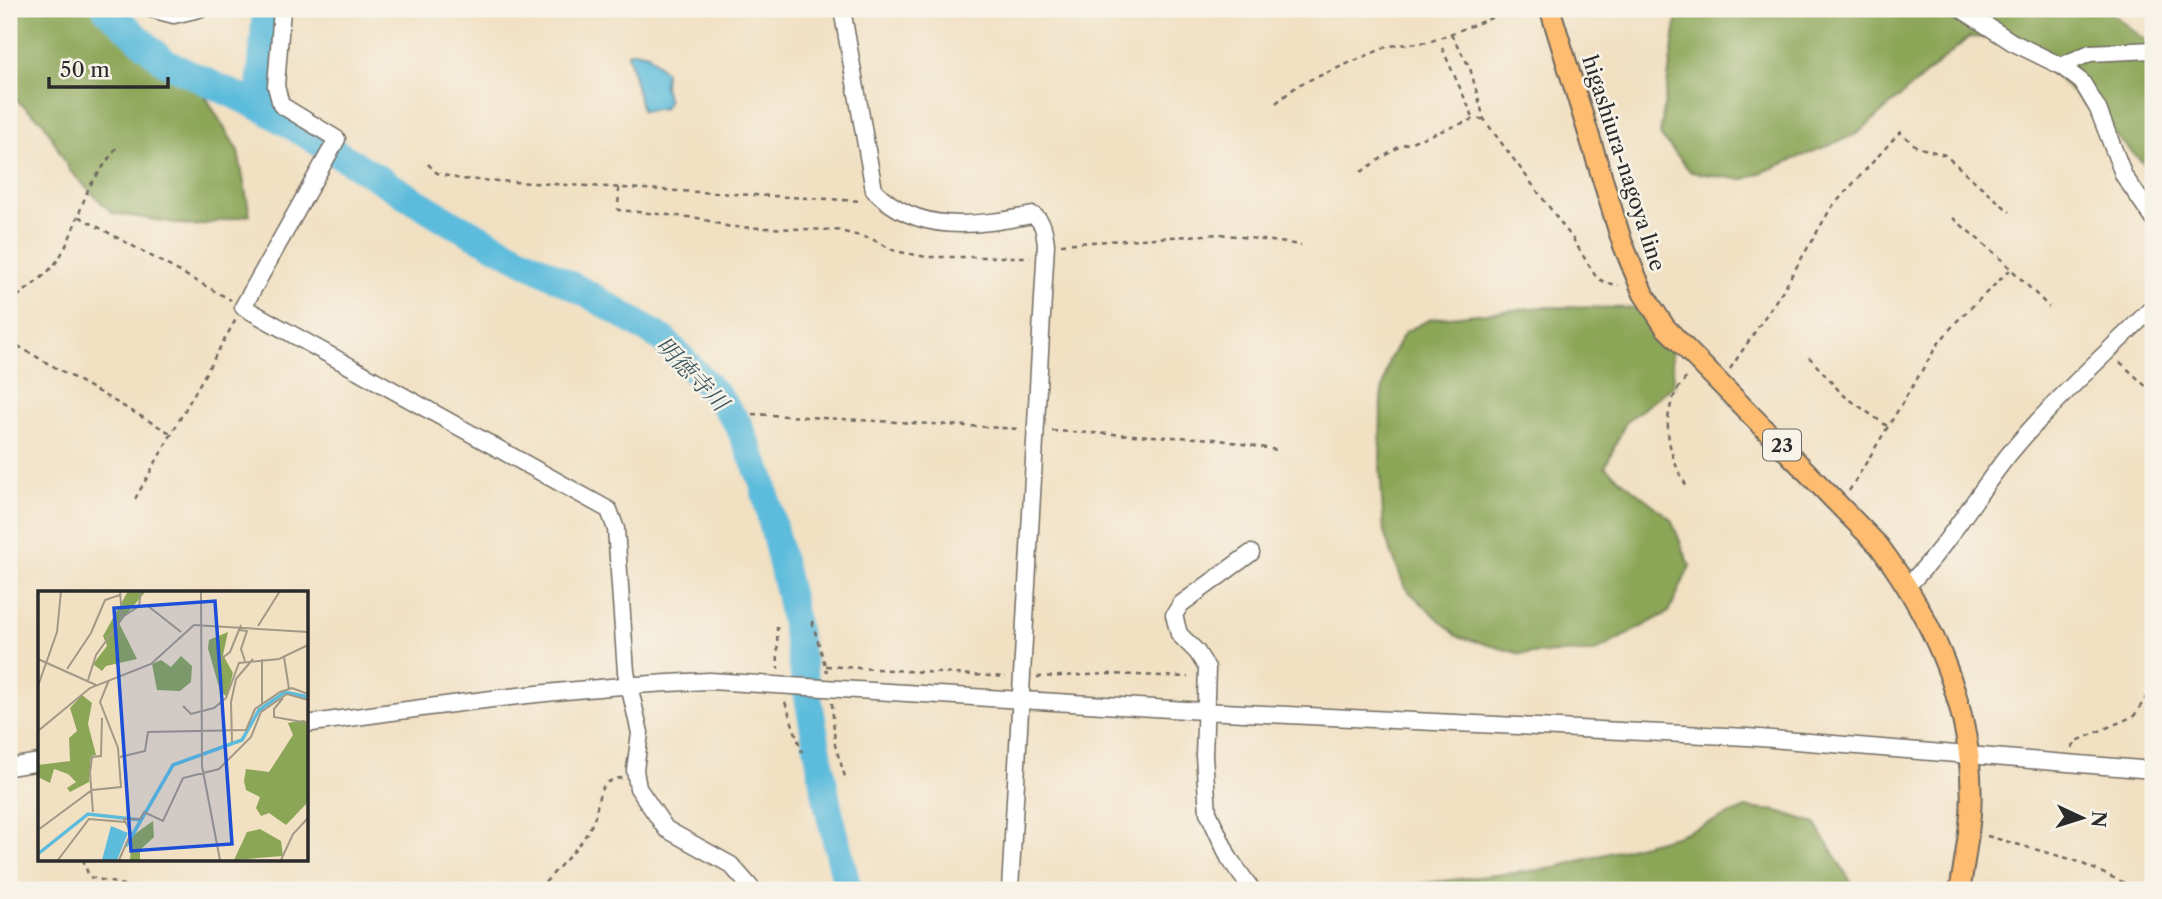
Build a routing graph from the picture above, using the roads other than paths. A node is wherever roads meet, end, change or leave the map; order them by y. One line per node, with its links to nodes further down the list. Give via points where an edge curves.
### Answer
1 (151, 9): 2 (street, via 173,15)
2 (199, 9)
3 (282, 9): 13 (street, via 276,86 281,106 337,139 243,307 610,510 616,529)
4 (842, 9): 14 (street, via 869,172 874,190 889,206 911,218 932,222 996,222 1033,215 1040,220 1046,249)
5 (1550, 9): 12 (main road, higashiura-nagoya line / 23, via 1622,242 1665,327 1879,546)
6 (1961, 9): 8 (street)
7 (2153, 50): 8 (street, via 2090,53)
8 (2061, 66): 9 (street, via 2089,93 2124,176)
9 (2153, 218)
10 (2153, 307): 12 (street, via 2025,435)
11 (1251, 553): 15 (street, via 1181,604 1174,615 1179,634 1207,668)
12 (1908, 585): 17 (main road, higashiura-nagoya line / 23, via 1957,697)
13 (629, 684): 14 (street, via 710,681); 16 (street); 21 (street, via 640,733 638,788 666,829 731,865)
14 (1022, 698): 15 (street); 22 (street)
15 (1203, 711): 17 (street, via 1747,737); 23 (street, via 1208,812 1224,848)
16 (308, 724)
17 (1968, 756): 20 (street); 24 (main road, higashiura-nagoya line / 23, via 1971,805)
18 (38, 762): 19 (street)
19 (9, 767)
20 (2153, 770)
21 (753, 890)
22 (1010, 890)
23 (1252, 890)
24 (1960, 890)

